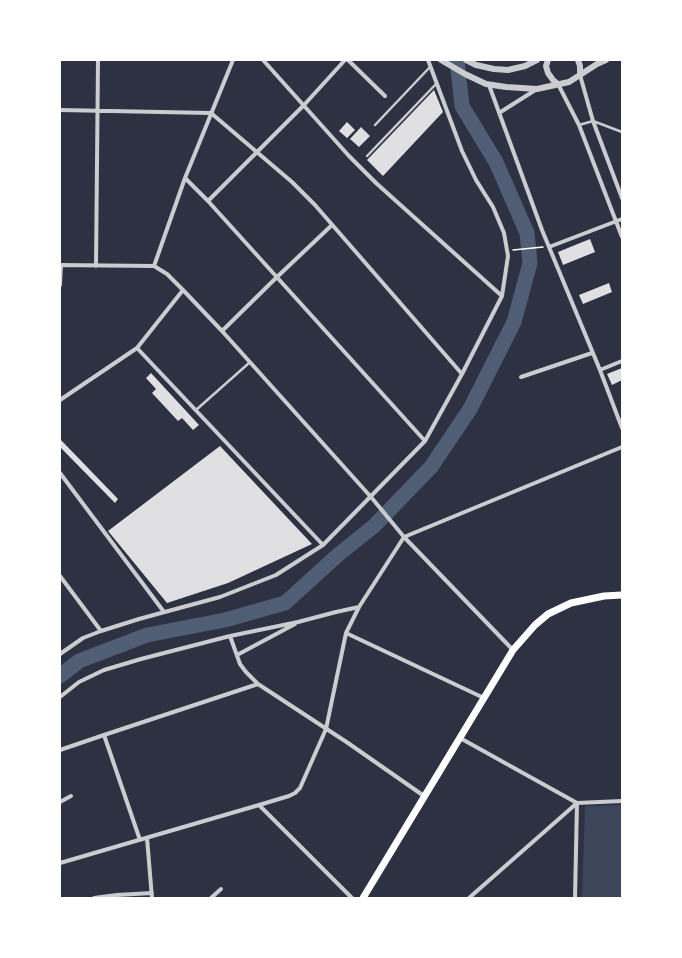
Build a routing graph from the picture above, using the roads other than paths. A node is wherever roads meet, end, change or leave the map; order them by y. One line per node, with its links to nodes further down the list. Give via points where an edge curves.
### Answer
1 (98, 60): 21 (street)
2 (233, 60): 22 (street)
3 (263, 60): 19 (street)
4 (347, 60): 18 (street); 19 (street)
5 (428, 60): 12 (street)
6 (466, 60): 7 (street, via 476,65 508,70)
7 (537, 60)
8 (548, 60): 16 (street, via 548,73)
9 (578, 60): 13 (street)
10 (606, 60): 13 (street)
11 (442, 61): 15 (street)
12 (430, 67): 14 (street); 25 (lane)
13 (580, 75): 16 (street); 24 (street)
14 (436, 84): 29 (lane); 44 (street, via 462,151 493,207 504,233 508,256)
15 (488, 84): 17 (street); 23 (street)
16 (558, 84): 17 (street); 26 (street)
17 (537, 89): 23 (street)
18 (385, 96)
19 (304, 106): 28 (street); 44 (street, via 376,183)
20 (60, 110): 21 (street)
21 (97, 111): 22 (street); 39 (street)
22 (211, 113): 28 (street); 30 (street)
23 (499, 113): 37 (street)
24 (593, 120): 26 (lane); 27 (lane); 31 (street)
25 (376, 125)
26 (579, 125): 34 (street)
27 (622, 132)
28 (258, 152): 32 (street); 35 (street, via 292,182)
29 (367, 156)
30 (185, 178): 32 (street); 40 (street)
31 (622, 198)
32 (208, 201): 41 (street)
33 (622, 219): 34 (street)
34 (616, 222): 36 (street); 37 (street)
35 (332, 225): 41 (street); 51 (street)
36 (622, 237)
37 (549, 247): 47 (street)
38 (60, 265): 39 (street); 42 (street)
39 (96, 266): 40 (street)
40 (154, 266): 43 (street)
41 (277, 277): 45 (street); 56 (street)
42 (60, 285)
43 (183, 290): 45 (street); 46 (street)
44 (502, 296): 51 (street)
45 (222, 332): 49 (street)
46 (137, 348): 53 (street); 54 (street)
47 (592, 353): 50 (street); 52 (street)
48 (622, 361): 50 (street)
49 (249, 363): 54 (lane); 59 (street)
50 (600, 370): 55 (street)
51 (462, 374): 56 (street)
52 (522, 377)
53 (60, 400)
54 (196, 410): 61 (street)
55 (622, 428)
56 (425, 441): 59 (street)
57 (622, 447): 60 (street)
58 (60, 473): 65 (street)
59 (371, 497): 60 (street); 61 (street)
60 (404, 537): 64 (street); 70 (street)
61 (323, 544): 65 (street, via 276,575 220,598)
62 (61, 580): 67 (street)
63 (622, 596): 70 (main road, via 604,596 571,603 548,614)
64 (359, 607): 66 (street); 68 (street)
65 (164, 612): 67 (street)
66 (298, 622): 69 (street); 72 (street)
67 (101, 631): 71 (street, via 83,638)
68 (346, 633): 75 (street); 76 (street)
69 (230, 636): 72 (street); 74 (street, via 104,670 79,682)
70 (513, 650): 75 (main road)
71 (60, 654)
72 (237, 655): 73 (street, via 246,672)
73 (258, 684): 76 (street); 77 (street)
74 (60, 697)
75 (484, 698): 78 (main road)
76 (326, 729): 81 (street); 85 (street, via 300,788 289,796)
77 (104, 734): 79 (street); 87 (street)
78 (460, 738): 81 (main road); 84 (street)
79 (60, 750)
80 (71, 796): 83 (street)
81 (424, 796): 94 (main road)
82 (622, 801): 84 (street)
83 (60, 802)
84 (577, 803): 95 (street); 96 (street)
85 (259, 805): 86 (street); 93 (street)
86 (147, 838): 87 (street); 90 (street)
87 (140, 840): 88 (street)
88 (60, 863)
89 (221, 889): 92 (street)
90 (152, 896): 91 (street, via 117,895)
91 (94, 898)
92 (211, 898)
93 (352, 898)
94 (363, 898)
95 (469, 898)
96 (575, 898)

